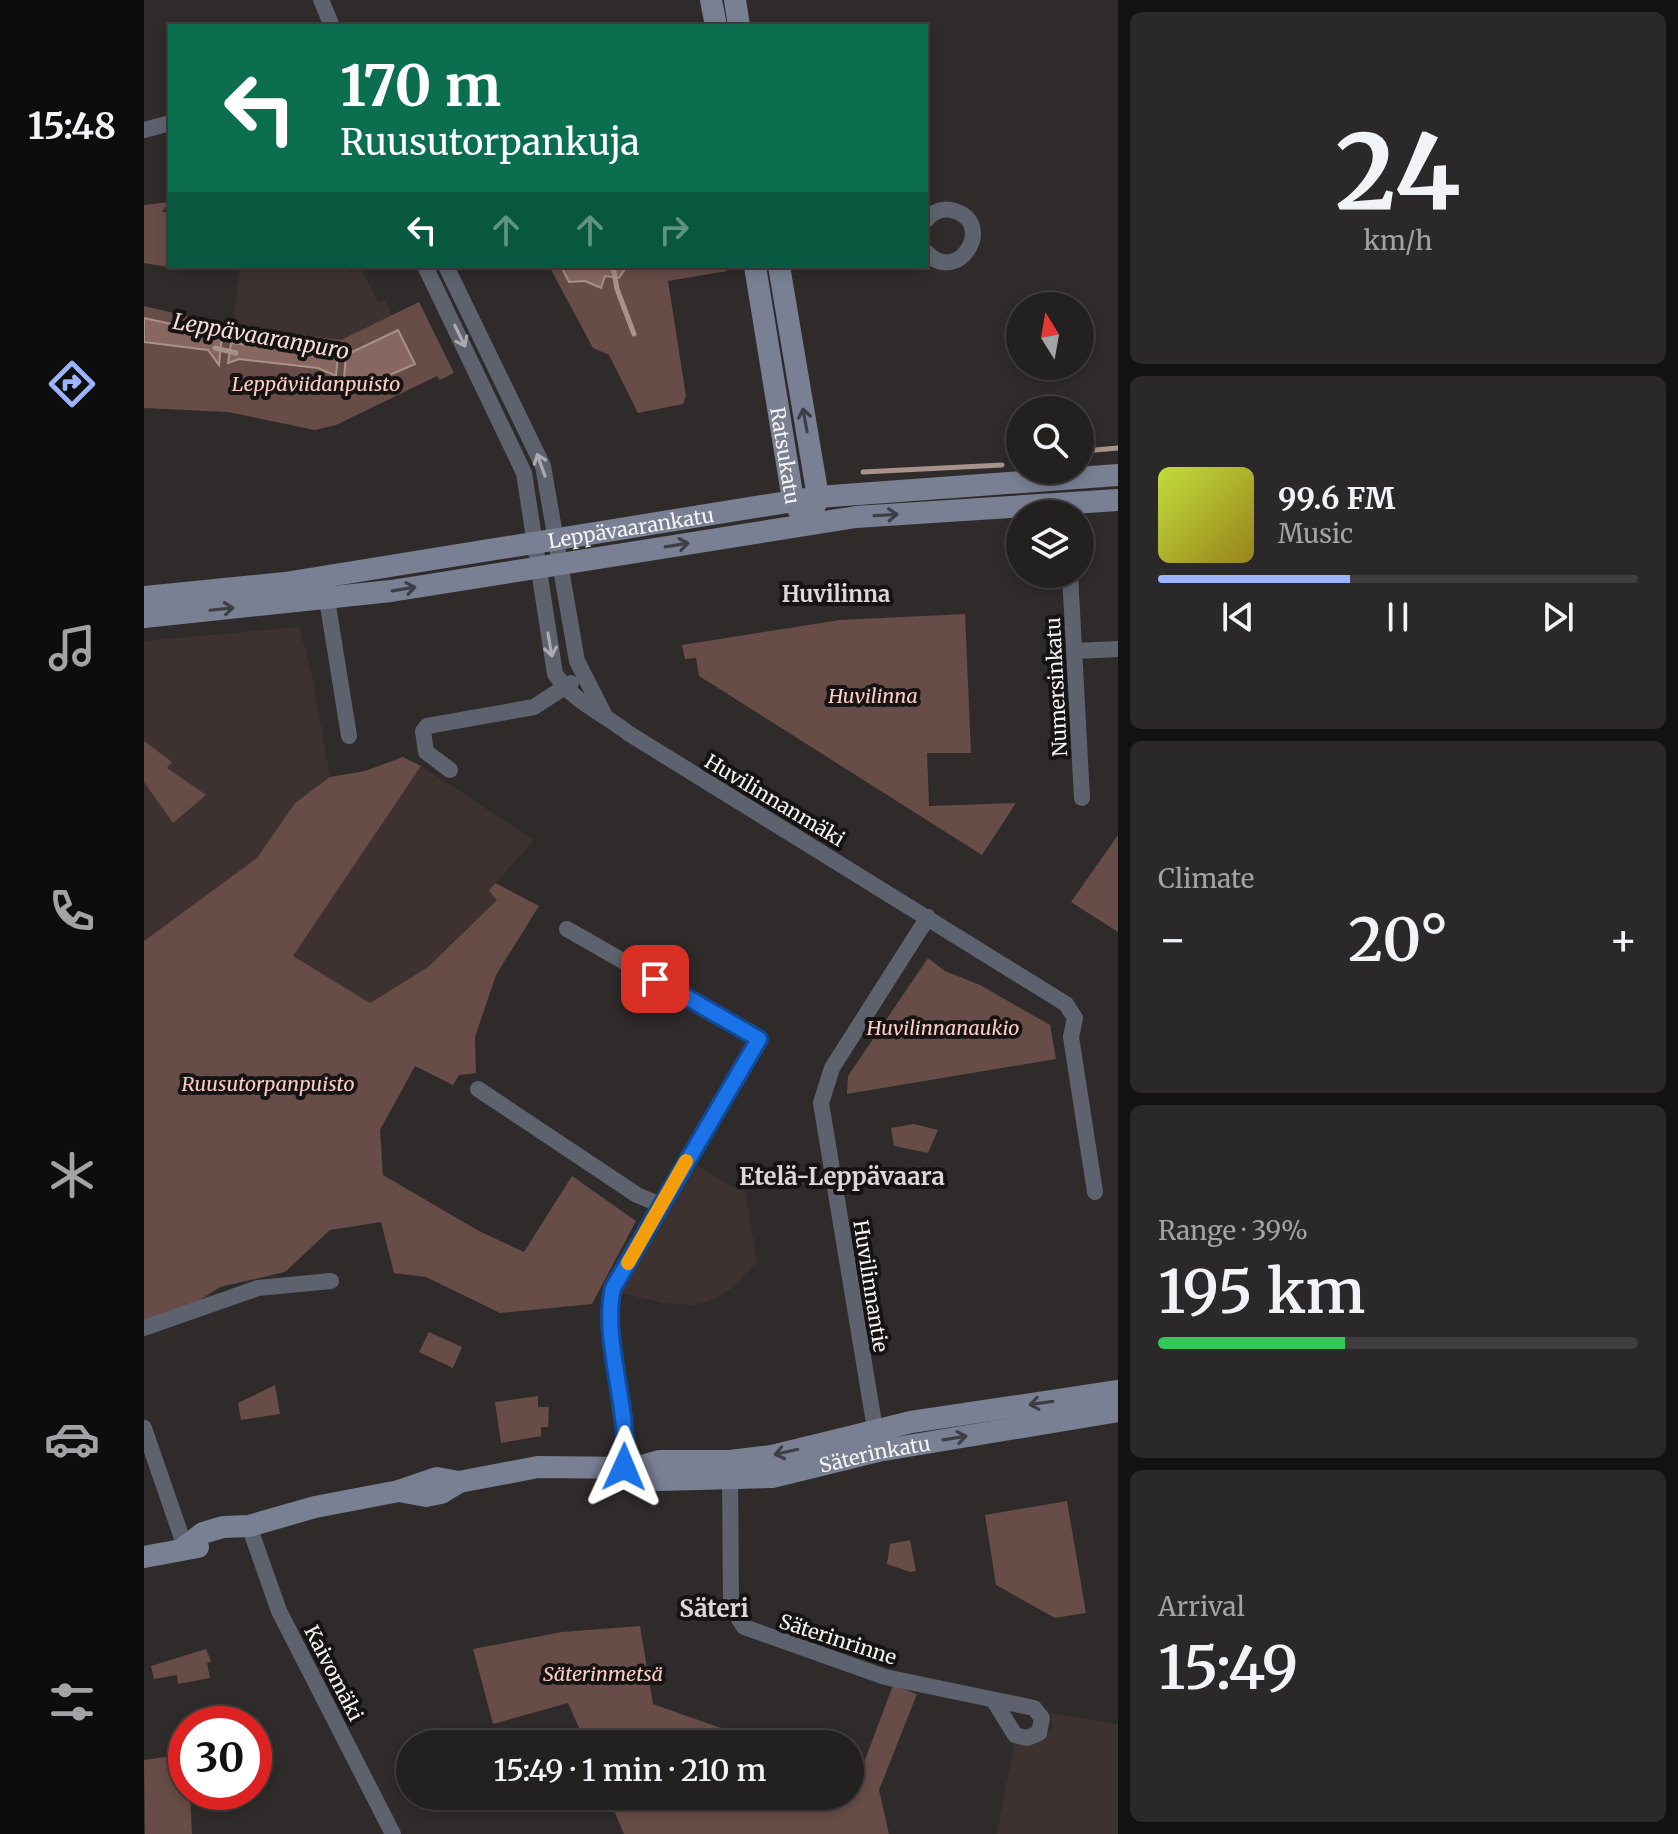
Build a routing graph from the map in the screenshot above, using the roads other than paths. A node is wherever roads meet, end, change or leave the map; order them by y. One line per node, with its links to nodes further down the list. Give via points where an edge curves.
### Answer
1 (711, 0): 5 (main road)
2 (735, 0): 6 (main road)
3 (323, 1): 4 (street)
4 (331, 24)
5 (716, 24)
6 (739, 24)
7 (168, 124): 8 (street)
8 (144, 130)
9 (928, 218): 10 (street, via 951,210 966,218 973,233 969,250 955,261)
10 (928, 253)
11 (426, 268): 25 (street, one-way to 25, via 516,451)
12 (447, 268): 24 (street, Huvilinnanmäki, one-way to 12, via 543,466)
13 (756, 268): 19 (main road, Ratsukatu)
14 (779, 268): 18 (main road, Ratsukatu, one-way to 14)
15 (1118, 475): 16 (main road, Leppävaarankatu)
16 (1094, 477)
17 (1008, 484): 18 (main road, Leppävaarankatu)
18 (818, 497): 19 (main road, Leppävaarankatu); 23 (main road, Ratsukatu)
19 (793, 500): 23 (main road, Ratsukatu); 24 (main road, Leppävaarankatu)
20 (1118, 500): 21 (main road, Leppävaarankatu)
21 (1094, 504)
22 (1006, 511): 23 (main road, Leppävaarankatu, one-way to 22)
23 (808, 524): 26 (main road, Leppävaarankatu, one-way to 23)
24 (557, 541): 25 (main road, Leppävaarankatu); 26 (street, Huvilinnanmäki)
25 (534, 545): 27 (street); 28 (main road, Leppävaarankatu)
26 (561, 564): 27 (main road, Leppävaarankatu); 34 (street, Huvilinnanmäki)
27 (536, 568): 28 (main road, Leppävaarankatu, one-way to 27); 35 (street, one-way to 35, via 555,674)
28 (325, 588): 30 (main road, Leppävaarankatu); 31 (main road, Leppävaarankatu, one-way to 28); 37 (street)
29 (1071, 588): 33 (street, Numersinkatu)
30 (144, 597)
31 (144, 617)
32 (1118, 649): 33 (street)
33 (1075, 651): 39 (street, Numersinkatu)
34 (582, 676): 35 (street); 36 (street, Huvilinnanmäki)
35 (564, 687): 36 (street, Huvilinnanmäki, via 585,708); 38 (street, via 528,709 427,726 426,752)
36 (604, 714): 40 (street, Huvilinnanmäki)
37 (349, 736)
38 (450, 770)
39 (1082, 798)
40 (928, 917): 43 (street, via 1066,1004 1075,1018 1071,1037); 50 (street, Huvilinnantie, via 832,1068 821,1103)
41 (567, 929): 44 (street, via 759,1039)
42 (478, 1089): 44 (street, via 637,1195)
43 (1095, 1192)
44 (663, 1206): 51 (street, via 611,1299)
45 (331, 1281): 46 (street, via 258,1288)
46 (144, 1328)
47 (1118, 1391): 50 (main road, Säterinkatu, one-way to 50)
48 (1118, 1411): 50 (main road, Säterinkatu, one-way to 48)
49 (144, 1428): 54 (street)
50 (876, 1440): 52 (main road, Säterinkatu, via 772,1456)
51 (630, 1467): 52 (main road, Säterinkatu, via 659,1461); 53 (main road, Säterinkatu, via 538,1467 459,1482 437,1478)
52 (730, 1471): 56 (street, Säterinrinne, via 731,1606 744,1627 885,1677)
53 (249, 1526): 54 (main road, Säterinkatu, via 228,1541); 57 (street, Kaivomäki, via 279,1611)
54 (185, 1547): 55 (main road, Säterinkatu)
55 (144, 1557)
56 (994, 1701)
57 (393, 1834)

